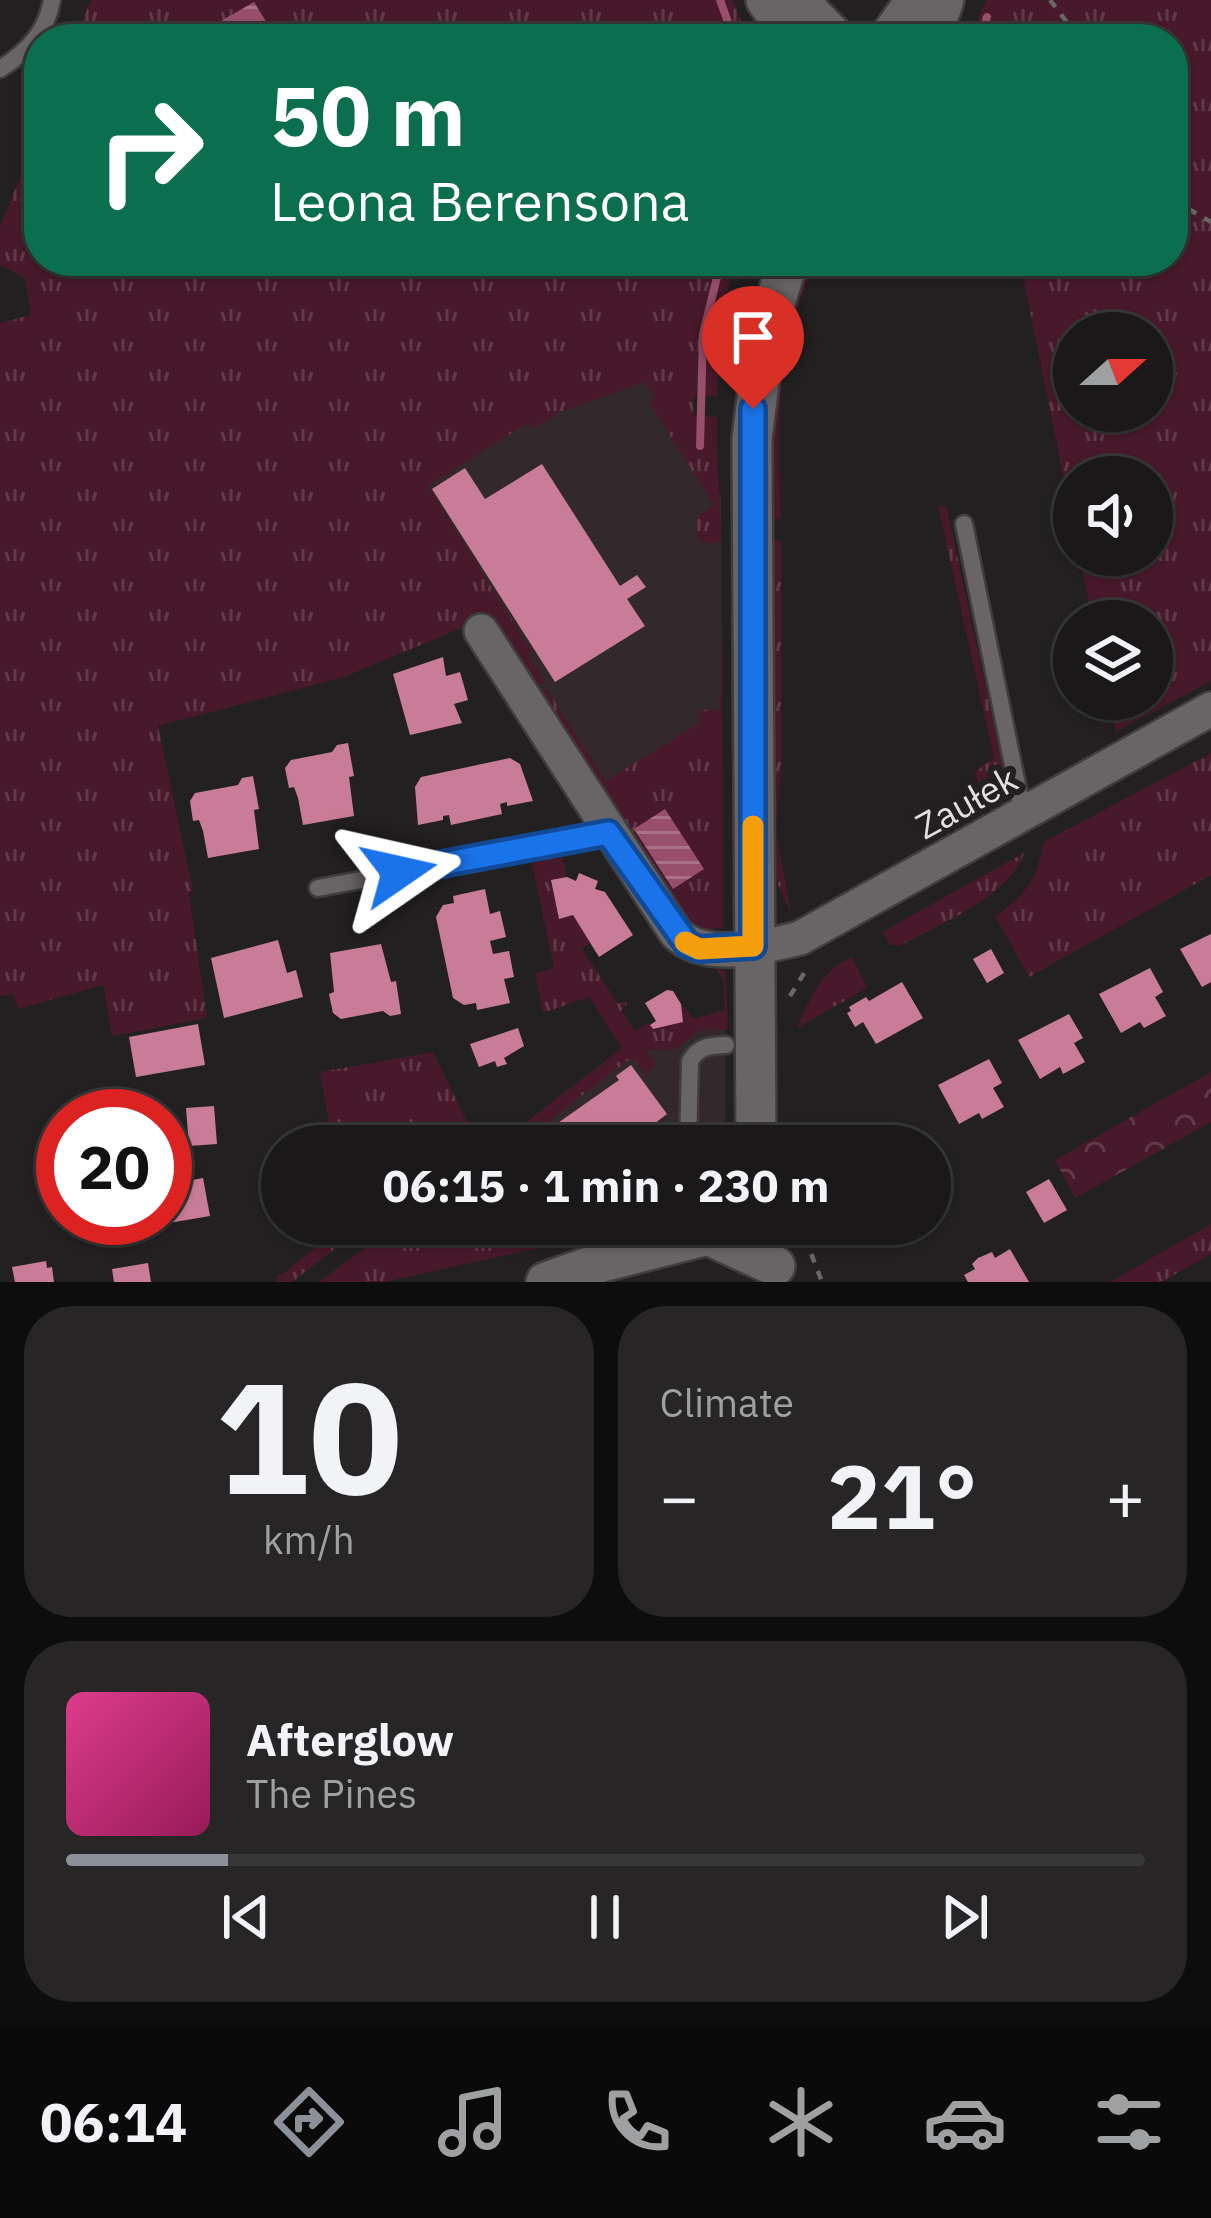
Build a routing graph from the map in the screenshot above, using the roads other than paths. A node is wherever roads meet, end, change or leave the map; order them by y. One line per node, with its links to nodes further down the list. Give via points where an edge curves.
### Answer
1 (797, 0): 3 (street)
2 (916, 0): 4 (street)
3 (821, 24)
4 (898, 24)
5 (784, 276): 12 (street, via 752,424)
6 (964, 524): 9 (lane)
7 (481, 631): 10 (street)
8 (1211, 709): 9 (street, Zaułek)
9 (1023, 814): 12 (street, Zaułek, via 800,938)
10 (608, 833): 11 (lane); 12 (street, Zaułek, via 687,944)
11 (318, 888)
12 (753, 946): 15 (street)
13 (726, 1045): 14 (lane, via 706,1046 690,1061)
14 (688, 1125)
15 (756, 1125)
16 (595, 1245): 19 (street)
17 (735, 1245): 18 (street)
18 (778, 1274)
19 (546, 1282)

